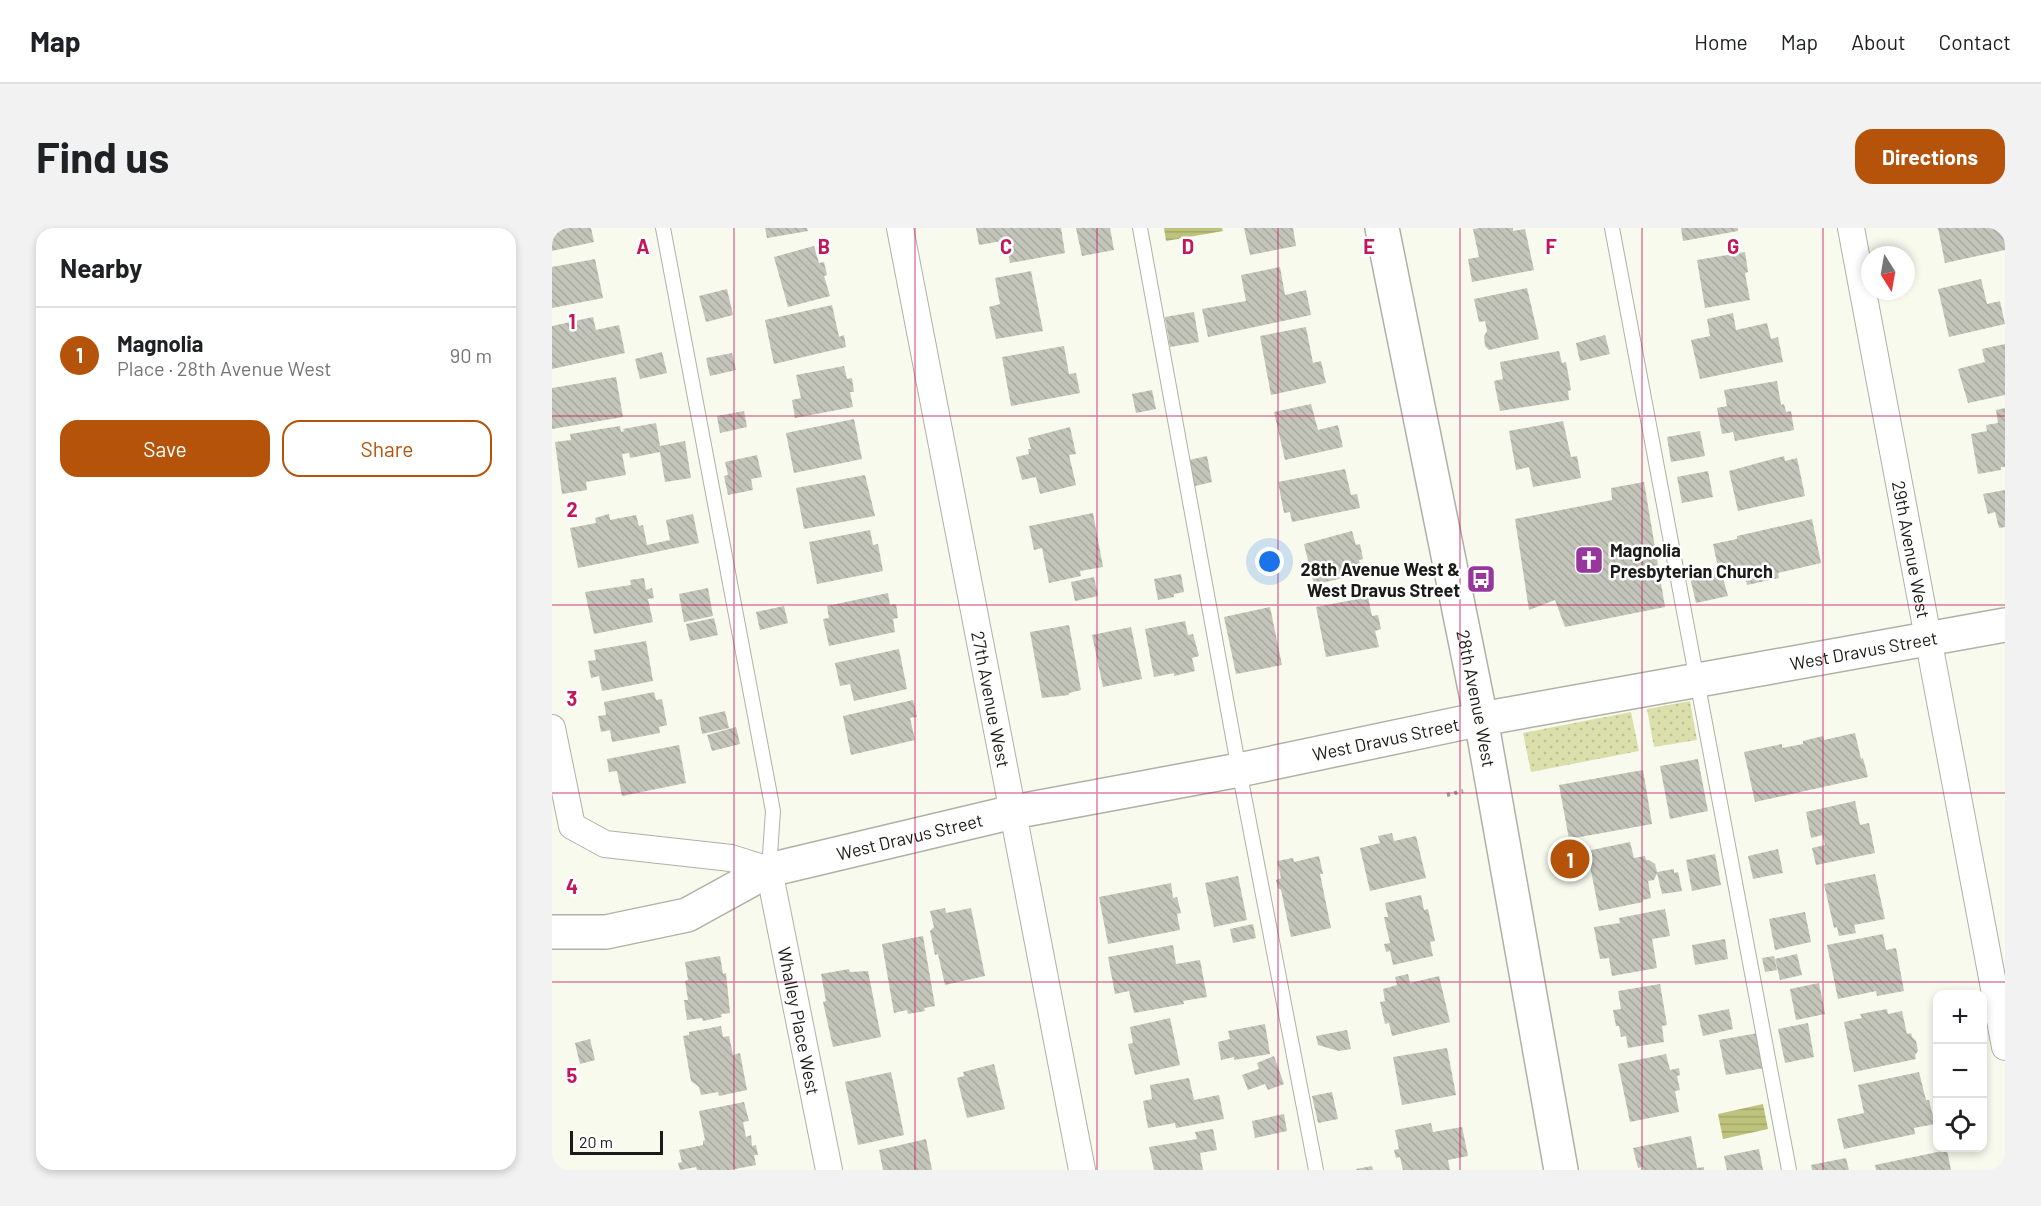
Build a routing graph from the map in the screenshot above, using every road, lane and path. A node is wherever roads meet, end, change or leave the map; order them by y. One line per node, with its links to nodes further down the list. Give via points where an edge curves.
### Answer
1 (663, 228): 16 (lane, via 773,811)
2 (900, 228): 15 (street, 27th Avenue West)
3 (1140, 228): 12 (lane)
4 (1382, 228): 10 (street, 28th Avenue West)
5 (1612, 228): 9 (lane)
6 (1851, 228): 8 (street, 29th Avenue West)
7 (2005, 625): 8 (street, West Dravus Street)
8 (1929, 639): 9 (street, West Dravus Street); 18 (street, 29th Avenue West)
9 (1696, 680): 10 (street, West Dravus Street); 23 (lane)
10 (1481, 719): 12 (street, West Dravus Street); 22 (street, 28th Avenue West)
11 (552, 728): 16 (street, via 572,826 605,844 731,858)
12 (1239, 770): 15 (street, West Dravus Street); 21 (lane)
13 (1464, 791): 14 (path)
14 (1447, 795)
15 (1013, 812): 16 (street, West Dravus Street); 20 (street, 27th Avenue West)
16 (769, 870): 17 (street, West Dravus Street, via 687,915 606,932); 19 (street, Whalley Place West)
17 (552, 932)
18 (2005, 1047)
19 (829, 1170)
20 (1082, 1170)
21 (1316, 1170)
22 (1561, 1170)
23 (1789, 1170)

